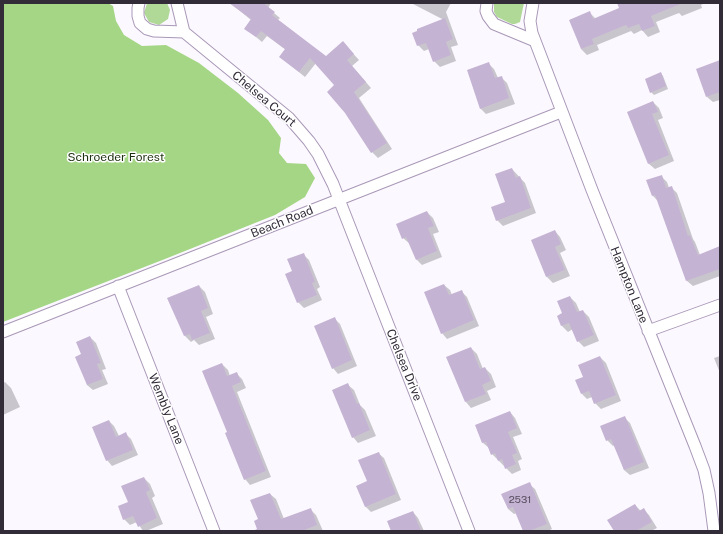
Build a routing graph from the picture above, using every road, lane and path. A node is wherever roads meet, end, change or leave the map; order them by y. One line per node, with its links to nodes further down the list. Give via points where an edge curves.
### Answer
1 (139, 3): 5 (street, via 140,23 147,29)
2 (177, 3): 5 (street)
3 (487, 3): 6 (street, via 486,11 494,24)
4 (531, 8): 6 (street, Hampton Lane, via 530,21)
5 (184, 32): 8 (street, Chelsea Court, via 299,129 318,154)
6 (535, 41): 7 (street, Hampton Lane)
7 (561, 112): 8 (street, Beach Road); 11 (street, Hampton Lane)
8 (339, 199): 9 (street, Beach Road); 14 (street, Chelsea Drive)
9 (118, 286): 12 (street, Beach Road); 13 (street, Wembly Lane)
10 (720, 305): 11 (street)
11 (648, 331): 15 (street, Hampton Lane, via 704,470)
12 (3, 332)
13 (214, 531)
14 (470, 531)
15 (714, 531)

